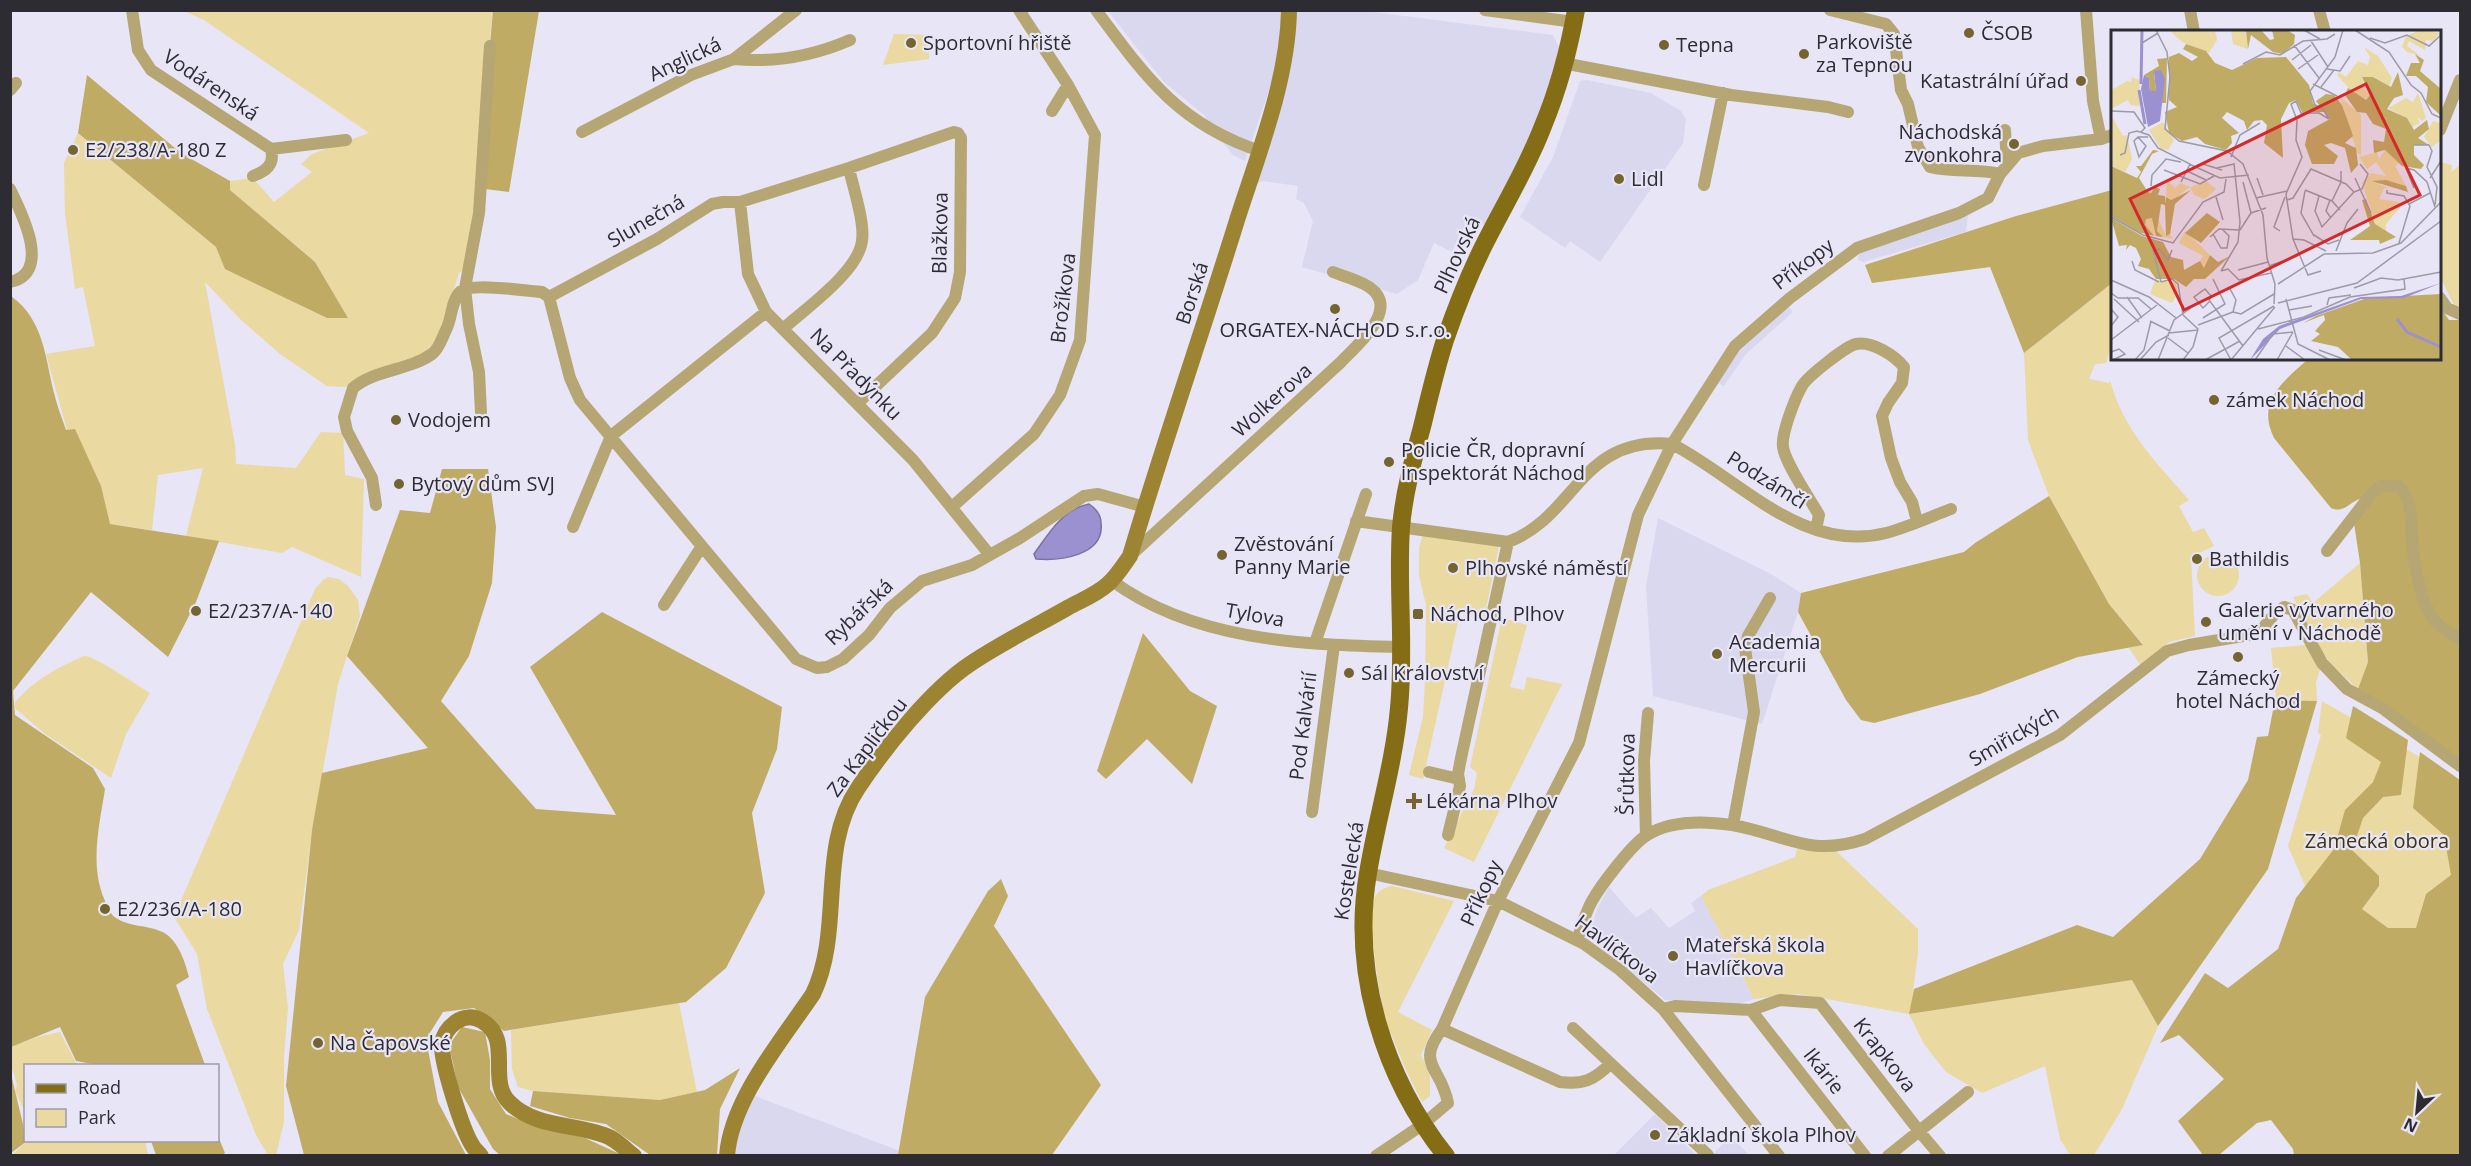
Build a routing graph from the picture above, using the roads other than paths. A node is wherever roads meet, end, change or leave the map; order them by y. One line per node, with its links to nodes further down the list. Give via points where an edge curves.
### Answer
1 (132, 10): 29 (street, Vodárenská, via 138,50 151,70)
2 (796, 10): 16 (street, Anglická)
3 (1019, 10): 19 (street, Brožíkova)
4 (1096, 10): 30 (street, via 1170,101 1226,138)
5 (1289, 10): 30 (street, Borská, via 1287,46)
6 (1485, 10): 11 (street)
7 (1830, 10): 32 (street, via 1891,28 1901,90 1918,147 1930,167 1947,172)
8 (2086, 10): 27 (street, via 2092,101)
9 (2190, 10): 12 (street)
10 (2319, 10): 13 (street)
11 (1575, 16): 17 (main road, Plhovská)
12 (2194, 30)
13 (2324, 30)
14 (850, 40): 16 (street, via 822,52 774,60)
15 (490, 46): 39 (street, via 479,213)
16 (734, 59): 25 (street, Anglická, via 691,75)
17 (1563, 63): 20 (street); 56 (main road, Plhovská, via 1543,128 1483,246 1445,341 1410,474)
18 (2460, 80): 23 (street)
19 (1068, 86): 21 (street); 51 (street, Brožíkova, via 1095,135 1080,340 1060,395 1034,434)
20 (1723, 93): 22 (street); 34 (street)
21 (1052, 111)
22 (1848, 112)
23 (2441, 125)
24 (2005, 130): 32 (street)
25 (582, 132)
26 (958, 133): 31 (street, Slunečná); 45 (street, Blažkova, via 960,272 955,298 932,333)
27 (2107, 137): 32 (street, via 2018,153)
28 (346, 140): 29 (street)
29 (271, 149): 33 (street, via 273,159 268,168)
30 (1260, 151): 52 (street, Borská)
31 (849, 168): 36 (street, Slunečná); 44 (street, via 862,230 860,250 846,271)
32 (2004, 169): 48 (street, Příkopy, via 1988,198 1959,213 1857,248 1790,298 1735,346)
33 (253, 176)
34 (1704, 185)
35 (10, 189): 38 (street, via 27,224 32,248 27,273 21,280)
36 (740, 202): 40 (street, Slunečná, via 712,204 657,239); 42 (street, Na Přadýnku, via 748,274)
37 (1333, 272): 63 (street, Wolkerova, via 1365,284 1377,297 1380,316 1372,328 1341,362)
38 (10, 282)
39 (465, 288): 40 (street, via 542,292); 46 (street); 50 (street, via 435,352 412,365 375,375 353,388 344,417 347,431 372,477)
40 (549, 297): 47 (street, Rybářská, via 573,386)
41 (2441, 300): 43 (street)
42 (766, 312): 44 (street, Na Přadýnku); 47 (street)
43 (2460, 314)
44 (783, 329): 45 (street, Na Přadýnku)
45 (858, 403): 51 (street, Na Přadýnku)
46 (482, 413)
47 (611, 436): 57 (street); 60 (street, Rybářská)
48 (1672, 444): 58 (street, Podzámčí, via 1782,515); 59 (street, via 1629,446 1606,457 1584,475 1539,525); 80 (street, Příkopy, via 1638,515 1579,743)
49 (1366, 494): 54 (street)
50 (376, 505)
51 (952, 507): 62 (street, Na Přadýnku)
52 (1145, 507): 62 (street, Rybářská, via 1098,494 1084,496); 63 (street, Borská)
53 (1952, 509): 55 (street, Podzámčí)
54 (1356, 521): 56 (street); 68 (street)
55 (1917, 521): 58 (street, Podzámčí, via 1867,536 1840,536); 58 (street, via 1891,458 1882,416 1902,383 1904,367 1884,352 1853,344 1802,385 1783,437 1785,454 1819,515)
56 (1401, 526): 59 (street); 70 (main road)
57 (573, 527)
58 (1816, 529)
59 (1508, 542): 74 (street)
60 (702, 546): 62 (street, Rybářská, via 796,659 817,668 843,659 890,608 922,581 972,565); 66 (street)
61 (2327, 551): 67 (street, via 2372,493 2380,486 2399,486 2411,507 2414,570 2430,614 2436,623)
62 (989, 554)
63 (1130, 555): 64 (street, Borská)
64 (1111, 580): 68 (street, Tylova, via 1140,598 1207,626 1270,639); 92 (street, Za Kapličkou, via 951,678 922,707 858,787 838,830 822,976 747,1094 729,1136)
65 (1770, 598): 76 (street, via 1745,648 1754,712)
66 (664, 605)
67 (2460, 639)
68 (1315, 643): 69 (street, Tylova)
69 (1334, 645): 70 (street, Tylova); 75 (street, Pod Kalvárií)
70 (1402, 648): 79 (main road, Kostelecká, via 1395,748)
71 (1648, 713): 78 (street, Šrůtkova, via 1644,761)
72 (2460, 766): 76 (street, Smiřických, via 2382,708 2347,689 2322,663 2289,607 2280,609 2263,628 2249,635 2168,651 2060,735 1865,839 1848,845 1813,847)
73 (1429, 772): 74 (street)
74 (1459, 779): 77 (street)
75 (1312, 812)
76 (1733, 825): 78 (street, Smiřických, via 1695,822)
77 (1448, 836)
78 (1646, 836): 81 (street, Smiřických, via 1590,903)
79 (1368, 873): 80 (street, Havlíčkova); 88 (main road, Kostelecká, via 1363,937 1369,992 1393,1066)
80 (1498, 901): 81 (street, Havlíčkova); 85 (street, Příkopy)
81 (1577, 940): 82 (street, Havlíčkova, via 1620,970)
82 (1663, 1009): 83 (street, via 1676,1006); 96 (street, Havlíčkova)
83 (1751, 1010): 89 (street, Krapkova, via 1780,1000 1820,1003); 97 (street, Ikárie)
84 (1573, 1028): 86 (street)
85 (1442, 1029): 86 (street, via 1560,1082 1590,1081); 88 (street, Příkopy, via 1429,1050 1429,1059 1448,1103)
86 (1610, 1064): 95 (street)
87 (1968, 1092): 89 (street)
88 (1422, 1125): 93 (street); 94 (main road, Kostelecká)
89 (1919, 1131): 98 (street); 99 (street, Krapkova)
90 (481, 1155): 91 (street, via 464,1125 442,1042 448,1028 470,1017 481,1019 498,1037 501,1087 507,1101 518,1111 607,1135)
91 (634, 1155)
92 (727, 1155)
93 (1376, 1155)
94 (1446, 1155)
95 (1708, 1155)
96 (1779, 1155)
97 (1865, 1155)
98 (1888, 1155)
99 (1940, 1155)

